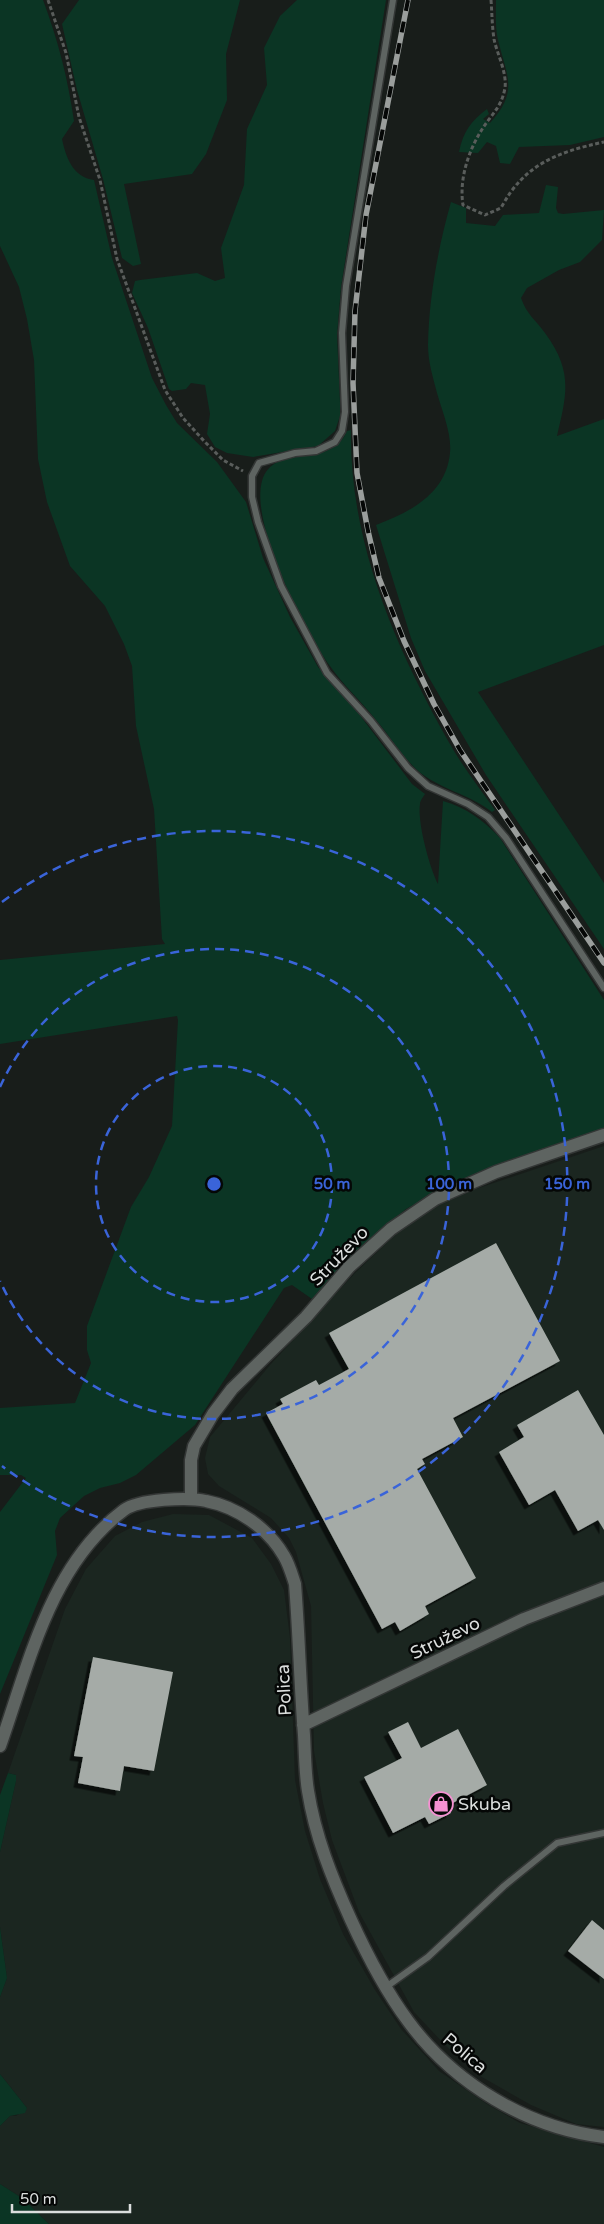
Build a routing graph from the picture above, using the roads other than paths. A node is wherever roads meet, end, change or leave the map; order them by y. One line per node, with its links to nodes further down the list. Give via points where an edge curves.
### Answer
1 (392, 0): 2 (lane, via 346,286 342,333 345,412 342,431 335,442 316,451 260,463 252,476 252,497 281,586 327,673 408,768 428,786 488,817 506,838)
2 (604, 988)
3 (604, 1136): 4 (street, Struževo, via 496,1172 435,1199 391,1228 232,1389 213,1414 194,1446)
4 (191, 1498): 6 (street, Polica, via 217,1503 246,1516 267,1534 284,1556 295,1584); 7 (street, Polica, via 155,1501 125,1509 90,1543 57,1592)
5 (604, 1588): 6 (street, Struževo, via 524,1619)
6 (303, 1725): 9 (street, Polica, via 308,1790 315,1828 334,1882 370,1961)
7 (0, 1746)
8 (604, 1833): 9 (lane, via 557,1843 504,1886 428,1957)
9 (386, 1987): 10 (street, Polica, via 408,2022 434,2053 465,2078 508,2107 537,2121 577,2134)
10 (604, 2137)

